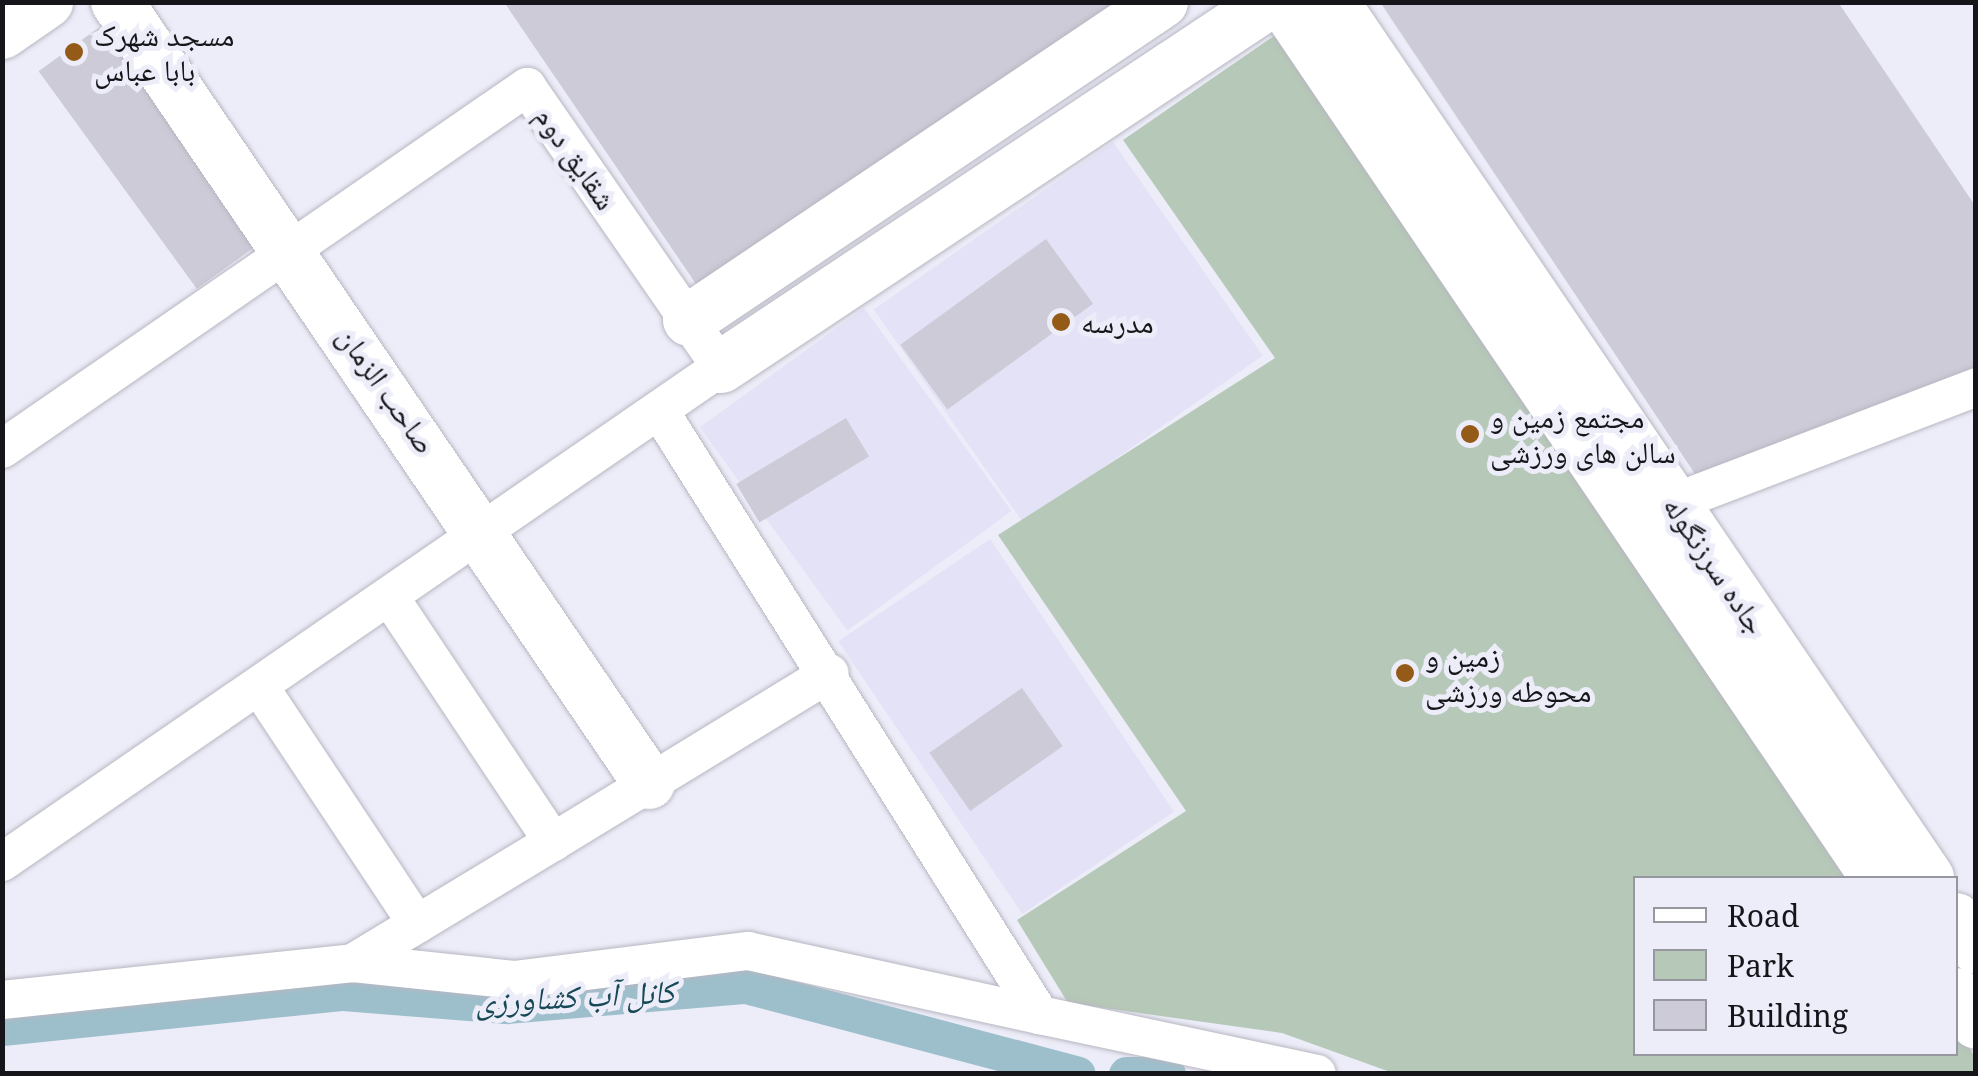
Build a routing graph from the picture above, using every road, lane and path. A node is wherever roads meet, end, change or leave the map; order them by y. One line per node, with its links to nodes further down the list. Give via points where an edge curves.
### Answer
1 (48, 2): 7 (street)
2 (117, 2): 8 (street, صاحب الزمان)
3 (1162, 2): 9 (street)
4 (1270, 2): 10 (street)
5 (1283, 2): 22 (street, جاده سرزنگوله)
6 (1333, 2): 14 (street, جاده سرزنگوله)
7 (2, 33)
8 (293, 254): 9 (street, شقایق دوم, via 527,88); 13 (street); 15 (street, صاحب الزمان)
9 (689, 320): 10 (street, شقایق دوم)
10 (721, 366): 12 (street)
11 (1976, 387): 14 (street)
12 (659, 410): 15 (street); 17 (street)
13 (2, 450)
14 (1673, 503): 23 (street, جاده سرزنگوله)
15 (484, 530): 16 (street); 19 (street, صاحب الزمان)
16 (389, 596): 18 (street); 20 (street)
17 (830, 673): 19 (street); 30 (street)
18 (259, 686): 21 (street); 25 (street)
19 (649, 783): 20 (street)
20 (553, 842): 25 (street)
21 (2, 862)
22 (1876, 876)
23 (1927, 876)
24 (1958, 922): 26 (street)
25 (417, 924): 27 (street)
26 (1976, 948)
27 (353, 963): 29 (street); 30 (street, via 514,980 748,951)
28 (1958, 997): 31 (street)
29 (2, 1000)
30 (1040, 1016): 32 (street)
31 (1976, 1023)
32 (1317, 1074)

